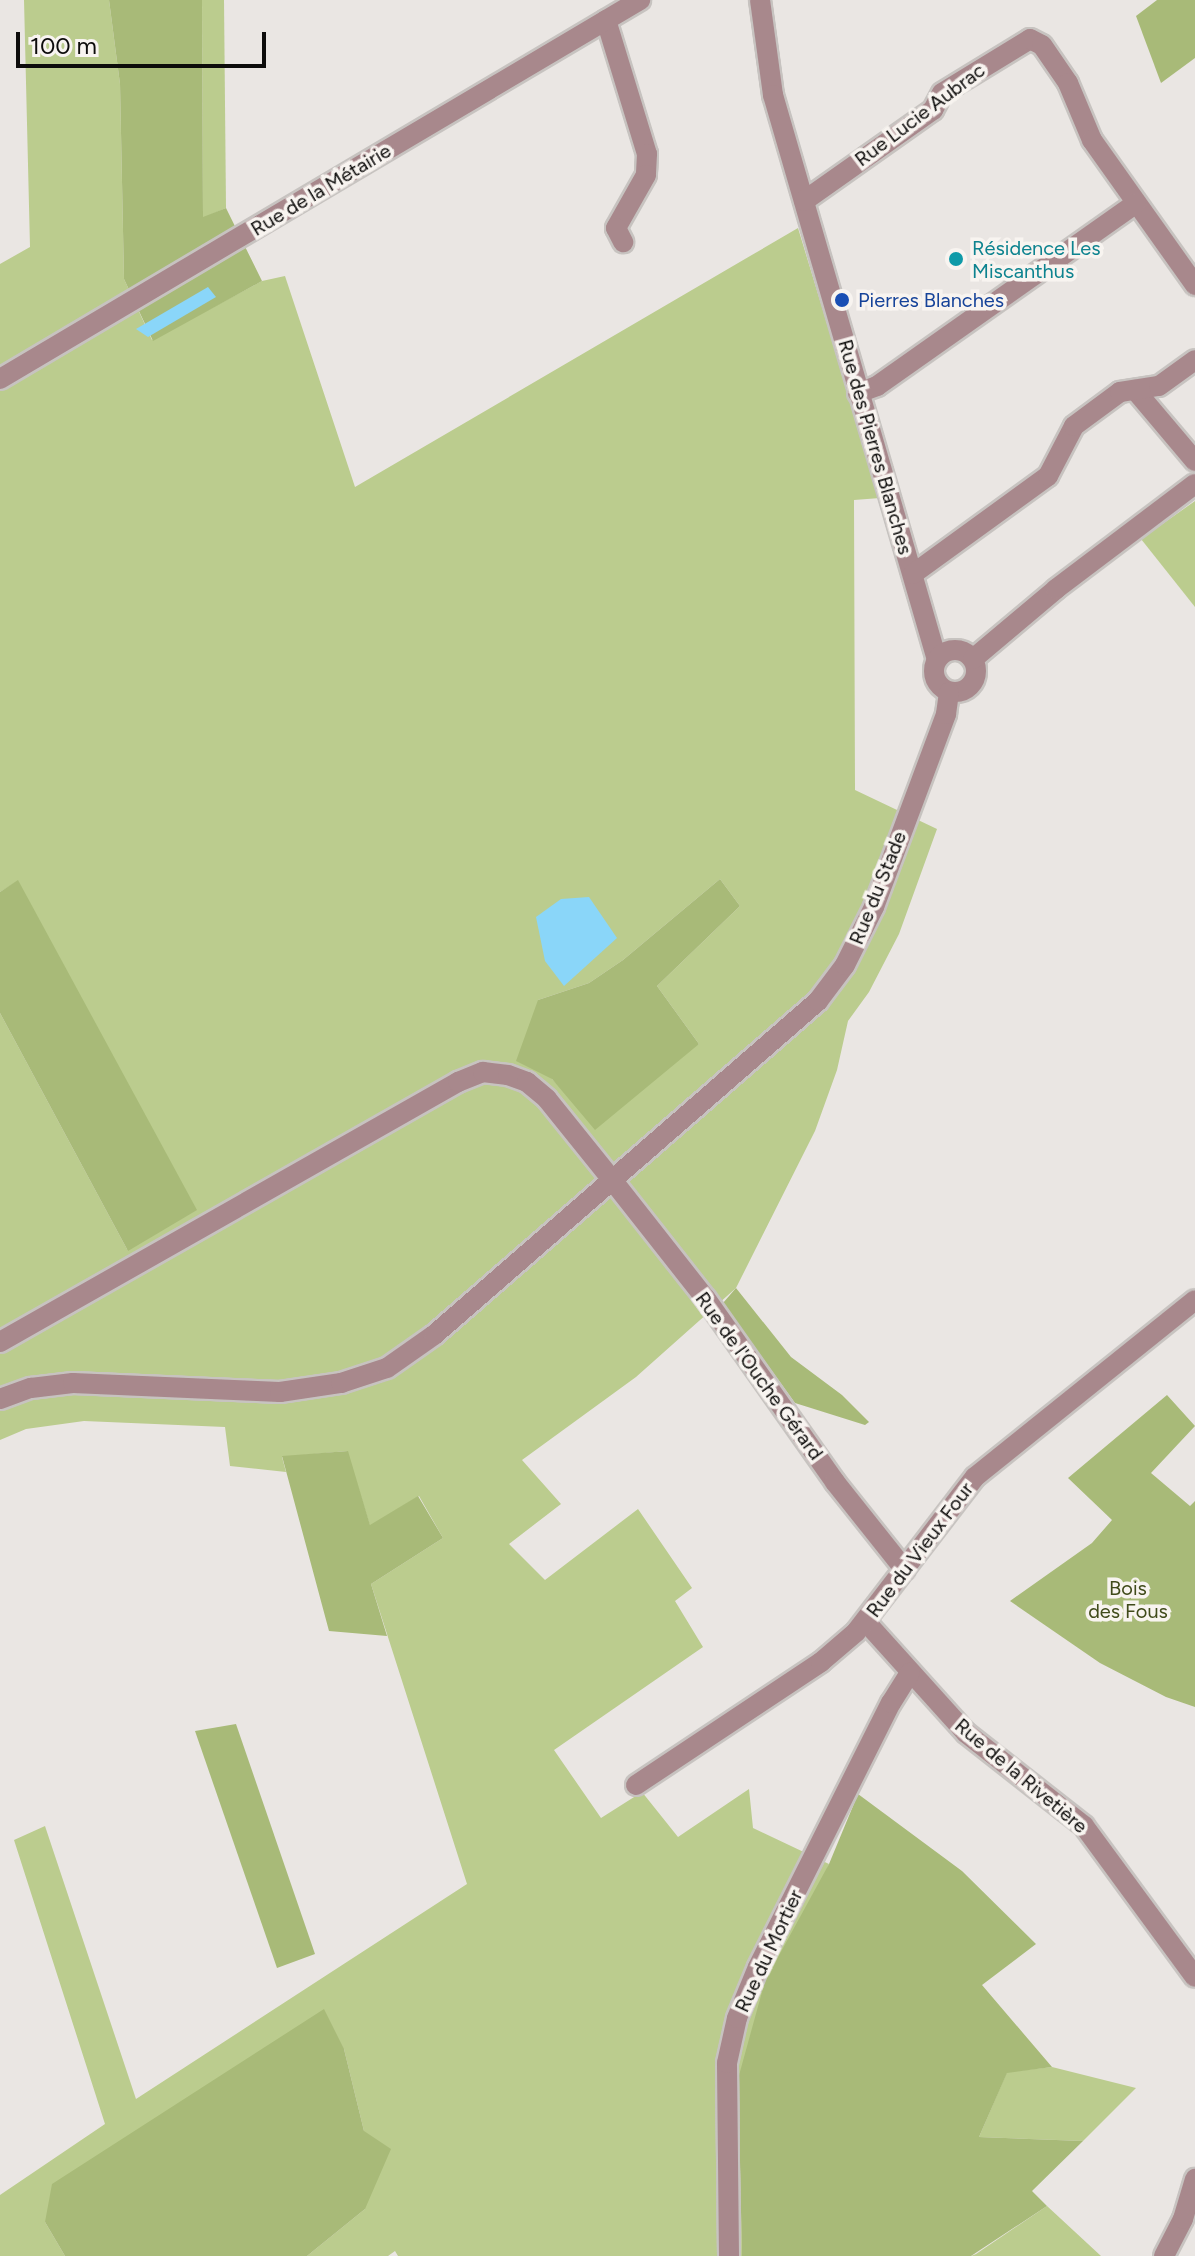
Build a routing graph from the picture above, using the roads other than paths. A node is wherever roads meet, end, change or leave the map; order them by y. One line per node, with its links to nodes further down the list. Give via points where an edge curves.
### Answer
1 (640, 0): 3 (street, Rue de la Métairie)
2 (760, 0): 4 (street, Rue des Pierres Blanches, via 773,95)
3 (606, 20): 6 (street, via 647,154 646,175 616,228); 9 (street, Rue de la Métairie)
4 (804, 201): 5 (street, Rue Lucie Aubrac, via 933,110 942,93 1030,39 1042,45 1068,83 1092,140); 11 (street, Rue des Pierres Blanches)
5 (1136, 203): 7 (street, Rue Lucie Aubrac); 11 (street, via 877,386)
6 (623, 242)
7 (1195, 285)
8 (1195, 360): 10 (street, via 1159,386)
9 (0, 379)
10 (1135, 390): 12 (street); 14 (street, via 1120,392 1074,426 1048,476)
11 (858, 393): 14 (street, Rue des Pierres Blanches)
12 (1195, 461)
13 (1195, 484): 15 (street)
14 (913, 574): 16 (street, Rue des Pierres Blanches)
15 (973, 659): 16 (street, via 955,650); 17 (street, via 972,684)
16 (937, 660): 17 (street, via 935,679)
17 (949, 692): 18 (street, Rue du Stade, via 946,714 874,907 845,965 818,1001 780,1037)
18 (613, 1181): 20 (street, Rue de l'Ouche Gérard, via 527,1082 483,1072); 21 (street, Rue du Stade, via 434,1335 387,1368 341,1383 280,1392 73,1383 31,1388); 22 (street, Rue de l'Ouche Gérard)
19 (1195, 1300): 22 (street, Rue du Vieux Four, via 975,1477)
20 (0, 1342)
21 (0, 1399)
22 (905, 1570): 23 (street, Rue du Vieux Four)
23 (866, 1622): 24 (street, Rue de la Rivetière); 25 (street, Rue du Vieux Four, via 821,1662)
24 (910, 1673): 26 (street, Rue de la Rivetière, via 966,1733 1084,1826); 28 (street, Rue du Mortier, via 758,1967 737,2018 727,2063)
25 (636, 1785)
26 (1195, 1977)
27 (1195, 2179): 29 (street)
28 (729, 2256)
29 (1164, 2256)

